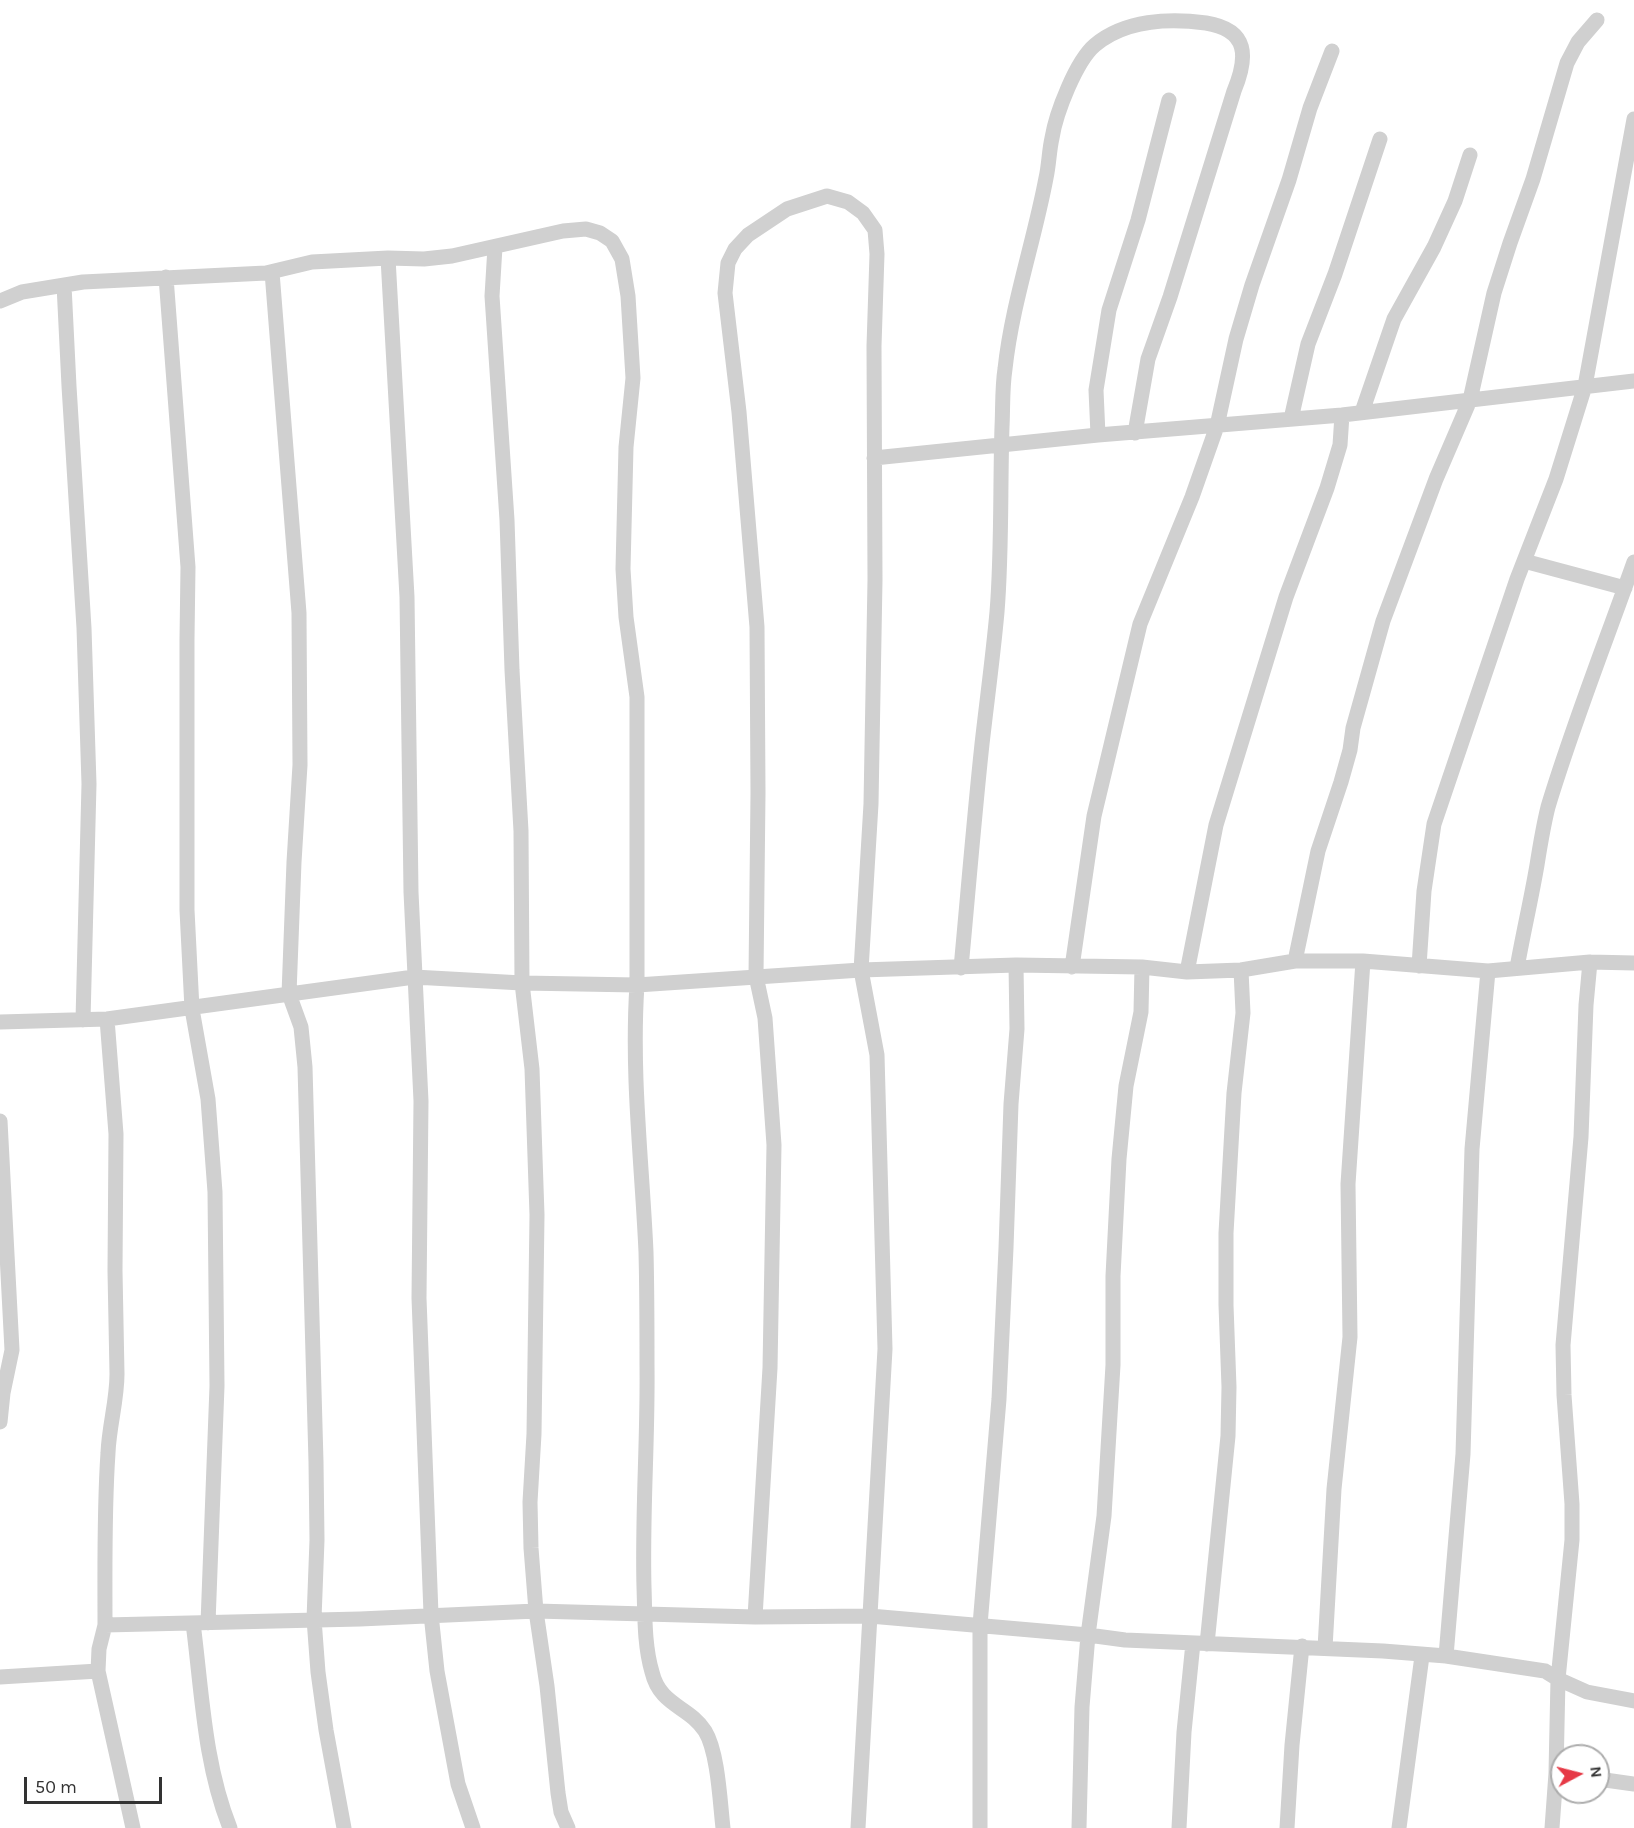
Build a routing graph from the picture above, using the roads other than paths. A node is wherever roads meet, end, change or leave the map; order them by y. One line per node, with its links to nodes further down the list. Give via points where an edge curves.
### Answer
1 (1597, 20): 15 (street, via 1578,42 1563,72 1533,179 1494,293)
2 (1332, 51): 19 (street, via 1252,285)
3 (1170, 100): 21 (street, via 1109,310 1096,390)
4 (1634, 119): 14 (street)
5 (1380, 139): 18 (street, via 1308,344)
6 (1470, 155): 16 (street, via 1434,247 1394,319)
7 (495, 247): 8 (street, via 424,259); 43 (street, via 492,296 521,831); 44 (street, via 586,228 612,241 622,259 633,378 626,447 623,569 637,697)
8 (388, 258): 9 (street, via 312,262); 42 (street, via 407,597)
9 (272, 272): 10 (street); 45 (street, via 301,654)
10 (166, 277): 11 (street); 46 (street, via 189,567 188,910)
11 (64, 285): 12 (street, via 22,292); 48 (street, via 84,628 88,784)
12 (0, 301)
13 (1634, 381): 14 (street)
14 (1585, 386): 15 (street); 24 (street, via 1556,479)
15 (1470, 400): 16 (street); 27 (street, via 1383,621 1341,782 1318,851)
16 (1362, 412): 17 (street)
17 (1342, 415): 18 (street); 40 (street, via 1340,445 1327,488 1286,597 1216,825)
18 (1291, 419): 19 (street)
19 (1217, 426): 20 (street); 33 (street, via 1140,624 1094,816)
20 (1135, 433): 21 (street); 22 (street, via 1148,359 1242,72 1244,54 1239,41 1230,30 1215,25 1153,22 1124,29 1094,46 1078,68 1061,103 1052,136 1036,228 1015,306 1004,371)
21 (1098, 435): 22 (street)
22 (1002, 446): 23 (street); 35 (street, via 997,611)
23 (874, 458): 37 (street, via 871,804); 41 (street, via 875,231 863,213 848,202 827,196 787,208 748,235 728,263 726,283 757,627)
24 (1524, 561): 26 (street); 32 (street, via 1434,824)
25 (1634, 562): 26 (street)
26 (1625, 588): 36 (street, via 1548,807)
27 (1295, 961): 28 (street); 38 (street)
28 (1363, 961): 32 (street); 64 (street, via 1348,1184 1350,1337 1335,1477)
29 (1590, 962): 30 (street); 36 (street); 69 (street, via 1581,1137 1563,1345 1572,1540)
30 (1634, 963)
31 (1016, 965): 33 (street); 35 (street); 60 (street, via 1017,1029 999,1388)
32 (1419, 966): 39 (street)
33 (1072, 967): 34 (street)
34 (1142, 967): 40 (street); 61 (street, via 1141,1011 1126,1086 1119,1159 1104,1516)
35 (961, 968): 37 (street)
36 (1517, 968): 39 (street)
37 (861, 970): 41 (street); 55 (street, via 877,1055 885,1349)
38 (1241, 970): 40 (street); 62 (street, via 1243,1012 1226,1233 1228,1436)
39 (1488, 970): 66 (street, via 1472,1149 1463,1454)
40 (1187, 972)
41 (756, 976): 44 (street); 56 (street, via 765,1018 774,1145 770,1368)
42 (414, 977): 43 (street); 45 (street); 53 (street, via 422,1101 419,1298)
43 (522, 983): 44 (street); 52 (street, via 532,1069 537,1215 530,1502)
44 (637, 986): 54 (street, via 634,1031 646,1252)
45 (289, 994): 46 (street); 57 (street, via 301,1027 305,1067 316,1462)
46 (192, 1009): 47 (street); 58 (street, via 208,1099 215,1192 217,1386)
47 (107, 1019): 48 (street); 59 (street, via 117,1154 117,1391 108,1449)
48 (83, 1020): 49 (street)
49 (0, 1022)
50 (0, 1121): 51 (street, via 12,1350)
51 (0, 1422)
52 (536, 1611): 53 (street); 54 (street); 79 (street, via 558,1793)
53 (431, 1614): 57 (street); 78 (street, via 437,1671 458,1784)
54 (645, 1614): 56 (street); 80 (street, via 652,1673 660,1692 695,1718 712,1748)
55 (870, 1616): 56 (street); 60 (street); 81 (street)
56 (755, 1617)
57 (314, 1619): 58 (street); 77 (street, via 326,1730)
58 (201, 1623): 59 (street); 76 (street, via 209,1755)
59 (105, 1625): 67 (street)
60 (980, 1625): 61 (street); 82 (street)
61 (1088, 1635): 62 (street); 83 (street)
62 (1200, 1643): 63 (street); 84 (street, via 1184,1732)
63 (1302, 1646): 64 (street); 85 (street)
64 (1325, 1648): 65 (street)
65 (1422, 1656): 66 (street); 86 (street)
66 (1446, 1656): 69 (street, via 1545,1671)
67 (98, 1671): 68 (street); 75 (street)
68 (0, 1677)
69 (1558, 1679): 70 (street, via 1587,1692); 71 (street)
70 (1634, 1701)
71 (1559, 1744)
72 (1610, 1781): 73 (street)
73 (1634, 1784)
74 (1555, 1804): 87 (street)
75 (133, 1828)
76 (230, 1828)
77 (344, 1828)
78 (473, 1828)
79 (568, 1828)
80 (723, 1828)
81 (858, 1828)
82 (980, 1828)
83 (1079, 1828)
84 (1179, 1828)
85 (1287, 1828)
86 (1399, 1828)
87 (1552, 1828)

